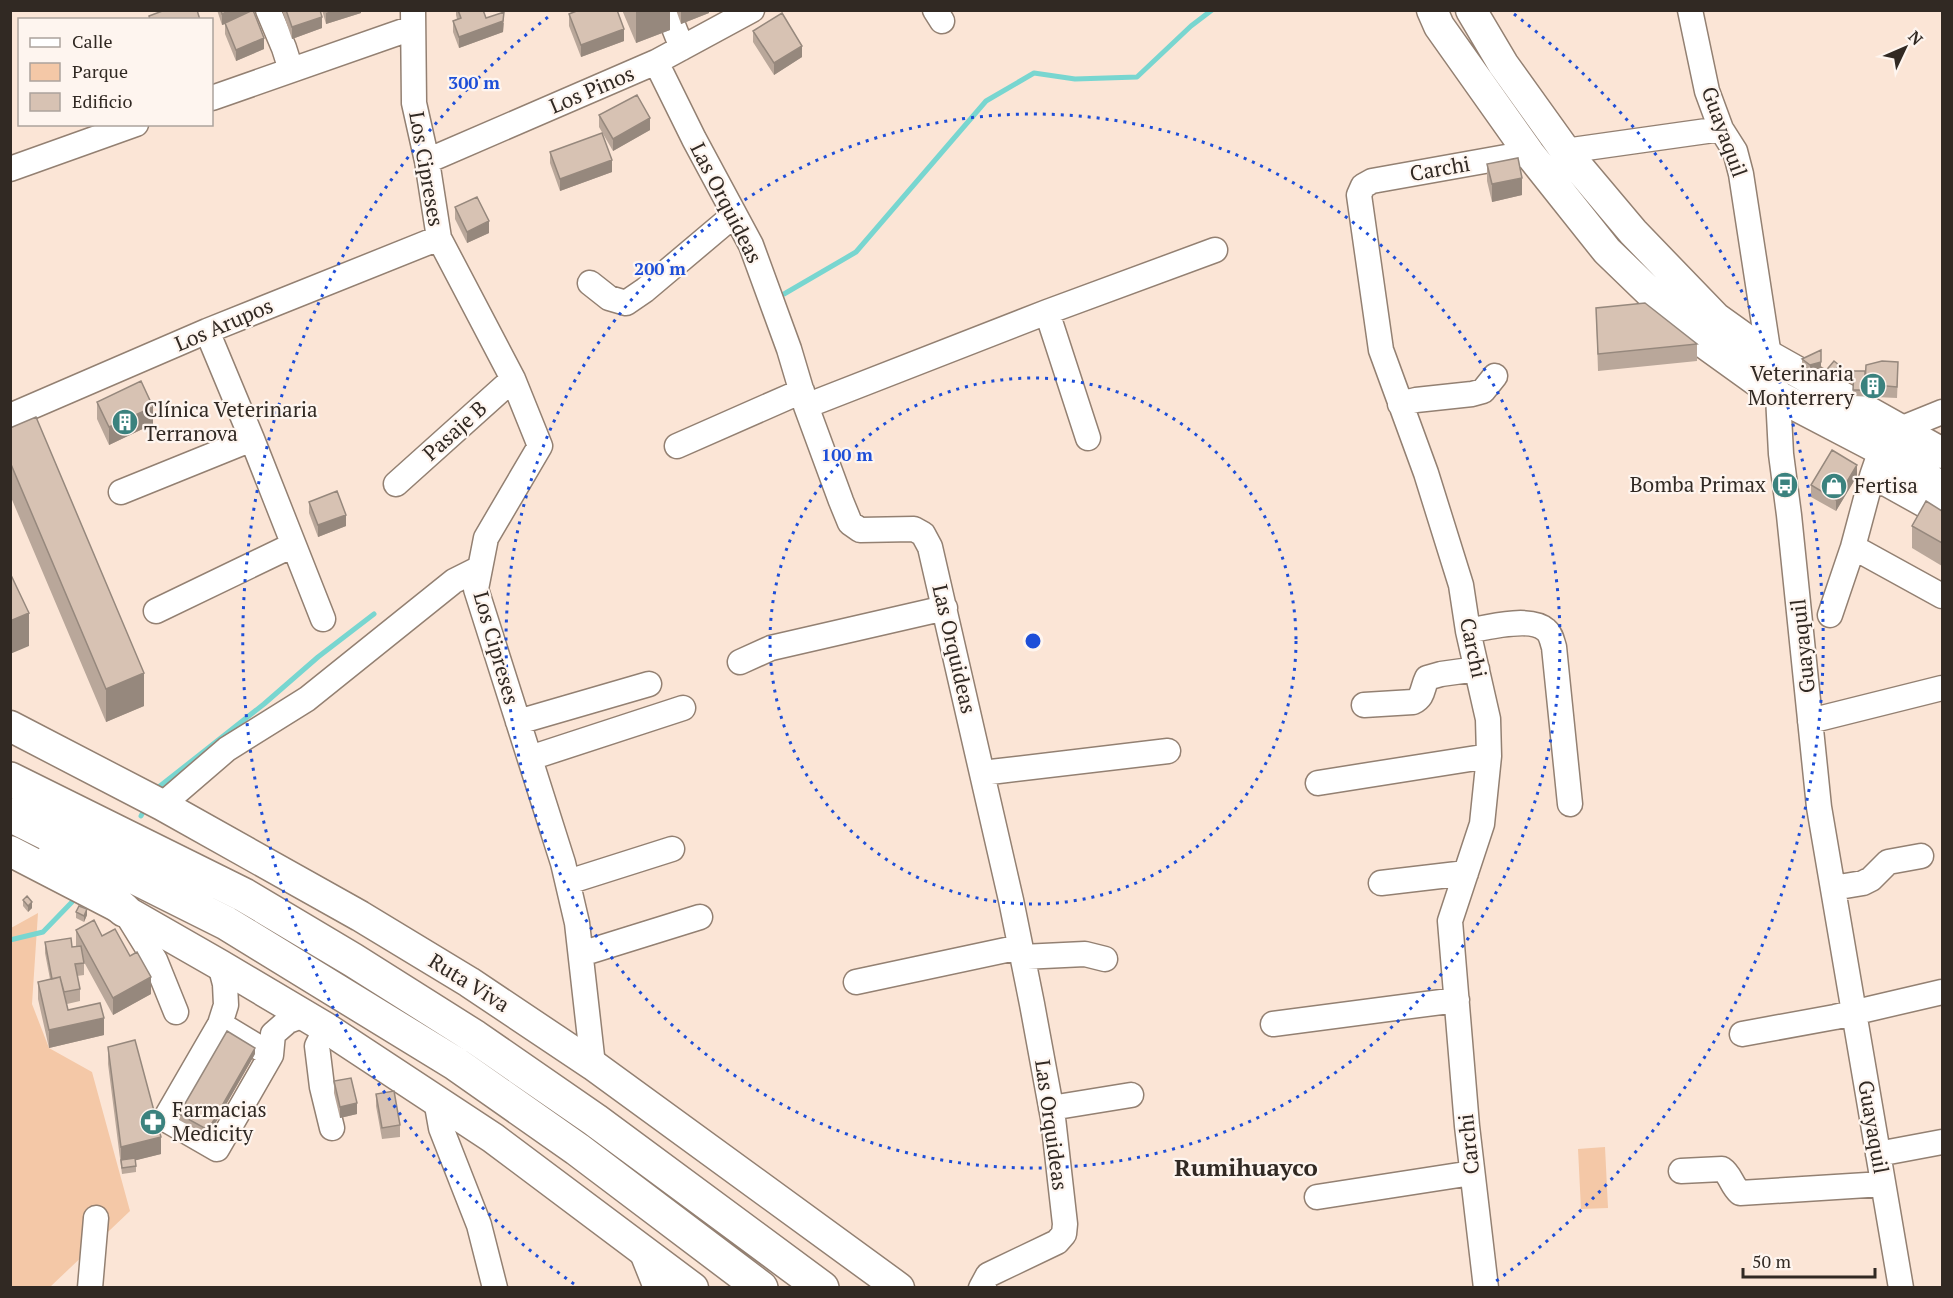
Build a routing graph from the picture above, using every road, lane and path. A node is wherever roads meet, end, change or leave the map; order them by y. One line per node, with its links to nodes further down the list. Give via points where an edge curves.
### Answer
1 (667, 10): 8 (street)
2 (752, 10): 8 (street, Los Pinos)
3 (1432, 10): 15 (main road, via 1439,26)
4 (1471, 10): 14 (main road, via 1503,64)
5 (1690, 10): 13 (street, Guayaquil, via 1707,91)
6 (269, 11): 10 (street)
7 (412, 19): 10 (street); 16 (street, Los Cipreses, via 414,103)
8 (682, 48): 9 (street, Los Pinos)
9 (656, 62): 16 (street, Los Pinos); 18 (street, Las Orquideas)
10 (291, 70): 11 (street)
11 (213, 98)
12 (130, 126): 17 (street)
13 (1721, 129): 14 (street); 24 (street, Guayaquil, via 1735,152 1741,174)
14 (1565, 151): 24 (main road, via 1633,232 1716,318)
15 (1529, 153): 27 (main road, via 1615,259 1696,337); 29 (street, Carchi, via 1372,181 1359,195 1381,350)
16 (427, 161): 19 (street, Los Cipreses)
17 (10, 169)
18 (734, 215): 21 (street, via 626,303 609,298); 28 (street, Las Orquideas, via 752,246)
19 (439, 238): 23 (street, Los Arupos); 26 (street, Los Cipreses)
20 (1215, 250): 22 (street)
21 (590, 283)
22 (1047, 312): 28 (street); 32 (street)
23 (207, 332): 31 (street, Los Arupos); 33 (street)
24 (1769, 356): 27 (street, Guayaquil); 35 (main road)
25 (1495, 376): 29 (street, via 1484,391)
26 (513, 379): 37 (street, Pasaje B); 43 (street, Los Cipreses, via 540,446 486,538)
27 (1778, 396): 35 (main road); 56 (street, Guayaquil)
28 (804, 399): 34 (street); 45 (street, Las Orquideas, via 850,523 860,530 914,529 923,534 930,547)
29 (1400, 404): 49 (street, Carchi, via 1461,585)
30 (1942, 412): 35 (street)
31 (10, 416)
32 (1088, 438)
33 (252, 439): 39 (street); 41 (street)
34 (677, 446)
35 (1884, 452): 36 (main road); 38 (main road); 40 (street); 42 (street)
36 (1942, 453)
37 (396, 484)
38 (1942, 487)
39 (121, 492)
40 (1942, 515)
41 (293, 545): 46 (street); 48 (street)
42 (1853, 547): 44 (street); 47 (street)
43 (480, 568): 57 (street, Los Cipreses, via 476,589); 66 (street, via 454,581 308,699 227,749)
44 (1942, 596)
45 (945, 608): 50 (street, via 771,648); 62 (street, Las Orquideas)
46 (156, 611)
47 (1830, 615)
48 (323, 619)
49 (1468, 631): 51 (street, Carchi); 65 (street, via 1528,622 1549,632 1554,647)
50 (740, 662)
51 (1477, 669): 54 (street, via 1427,678 1422,696 1413,702); 60 (street, Carchi, via 1488,719)
52 (649, 684): 57 (street)
53 (1942, 688): 56 (street)
54 (1364, 705)
55 (683, 708): 61 (street)
56 (1810, 721): 75 (street, Guayaquil)
57 (518, 722): 61 (street, Los Cipreses)
58 (10, 726): 66 (main road, Ruta Viva)
59 (1168, 751): 62 (street)
60 (1489, 756): 64 (street); 72 (street, Carchi, via 1482,824)
61 (530, 758): 73 (street, Los Cipreses)
62 (982, 773): 78 (street, Las Orquideas)
63 (10, 779): 110 (highway, Ruta Viva, via 244,895 362,966 475,1037 595,1120)
64 (1318, 783)
65 (1570, 804)
66 (162, 805): 92 (main road, Ruta Viva, via 370,922)
67 (10, 815): 109 (highway, via 226,923 456,1064)
68 (10, 826): 76 (highway, via 90,880)
69 (672, 849): 73 (street)
70 (10, 851): 76 (main road)
71 (1921, 856): 75 (street, via 1888,862 1863,883)
72 (1466, 873): 74 (street); 84 (street, Carchi, via 1450,921)
73 (568, 882): 79 (street, Los Cipreses)
74 (1381, 884)
75 (1833, 888): 86 (street, Guayaquil)
76 (123, 910): 81 (main road); 85 (street, via 155,960)
77 (700, 917): 79 (street)
78 (1021, 952): 80 (street, via 1086,954); 82 (street); 95 (street, Las Orquideas)
79 (581, 954): 92 (street, Los Cipreses)
80 (1105, 959)
81 (220, 965): 87 (main road); 88 (street, via 226,1005)
82 (856, 982)
83 (1942, 992): 86 (street)
84 (1456, 999): 89 (street); 100 (street, Carchi)
85 (176, 1012)
86 (1853, 1012): 90 (street); 98 (street, Guayaquil)
87 (315, 1022): 91 (street, via 288,1021 273,1034); 94 (main road); 96 (street, via 322,1087)
88 (220, 1024): 91 (street); 91 (street, via 165,1119 217,1149)
89 (1273, 1024)
90 (1742, 1034)
91 (271, 1055)
92 (593, 1065): 111 (main road, Ruta Viva)
93 (1131, 1095): 95 (street)
94 (436, 1100): 104 (main road, via 493,1137); 106 (street, via 441,1128 479,1225)
95 (1051, 1108): 112 (street, Las Orquideas, via 1064,1234 1057,1242 988,1275)
96 (332, 1128)
97 (1942, 1142): 98 (street)
98 (1878, 1154): 101 (street, Guayaquil)
99 (1681, 1171): 101 (street, via 1722,1169 1740,1193)
100 (1472, 1173): 102 (street); 113 (street, Carchi)
101 (1883, 1184): 114 (street, Guayaquil)
102 (1317, 1197)
103 (96, 1218): 105 (street)
104 (640, 1248): 107 (street); 108 (main road)
105 (90, 1287)
106 (495, 1287)
107 (656, 1287)
108 (693, 1287)
109 (761, 1287)
110 (822, 1287)
111 (899, 1287)
112 (981, 1287)
113 (1486, 1287)
114 (1901, 1287)

